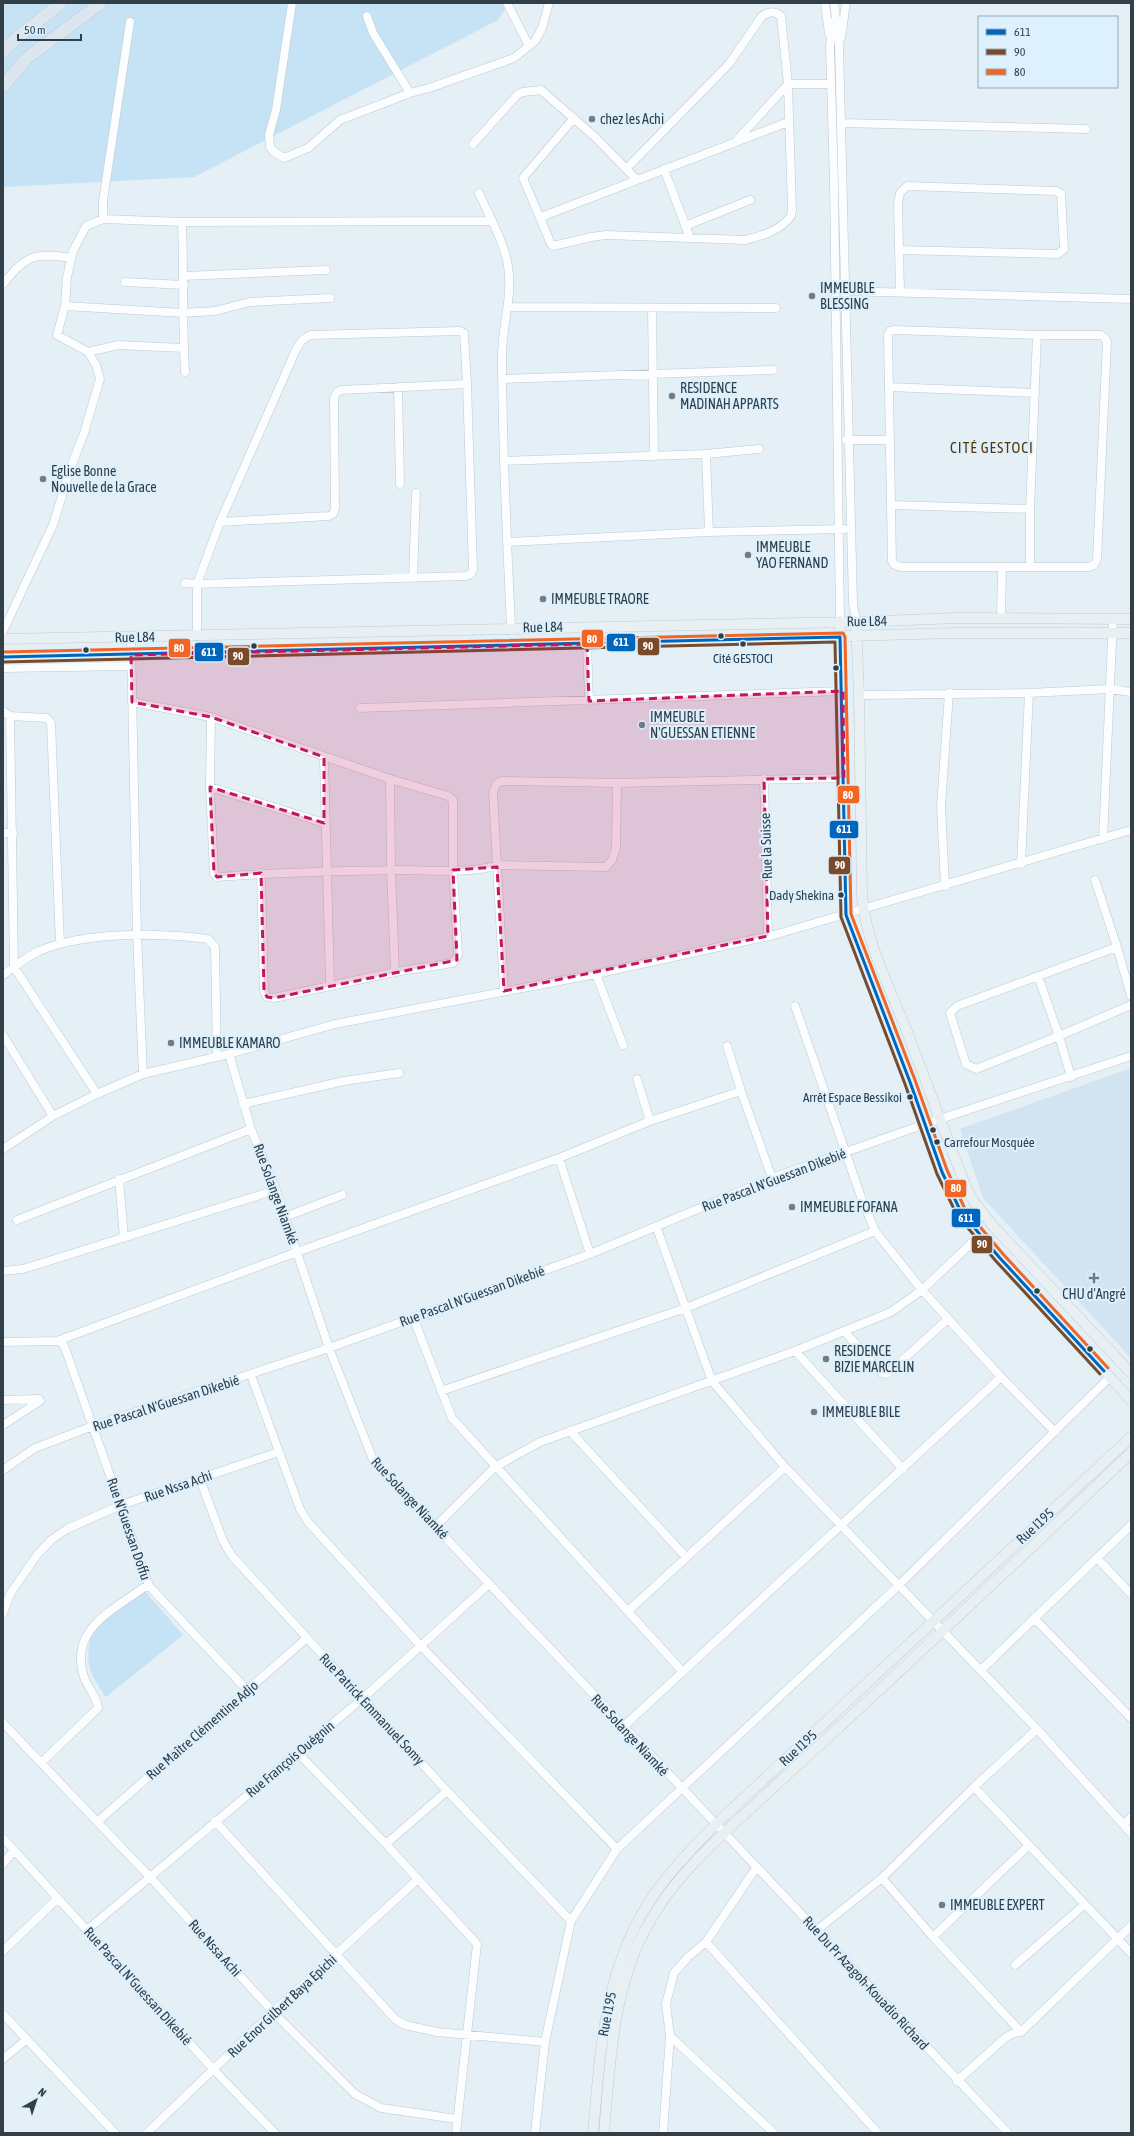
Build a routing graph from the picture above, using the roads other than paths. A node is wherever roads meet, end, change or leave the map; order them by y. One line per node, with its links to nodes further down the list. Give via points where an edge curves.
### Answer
1 (61, 3): 14 (highway)
2 (101, 3): 17 (highway, via 27,58)
3 (292, 3): 18 (street, via 276,110 269,135 270,147 274,152 284,158 295,154 308,148 340,120)
4 (507, 3): 12 (street)
5 (549, 3): 12 (street, via 542,28)
6 (825, 3): 13 (street)
7 (846, 3): 11 (street)
8 (834, 7): 11 (street); 13 (street)
9 (367, 16): 18 (street, via 373,33)
10 (130, 22): 31 (street, via 103,201)
11 (839, 45): 21 (street)
12 (529, 46): 18 (street, via 514,58 429,88)
13 (830, 46): 16 (street)
14 (3, 51)
15 (788, 84): 16 (street); 20 (street); 23 (street); 25 (street, via 783,22 776,12 768,12 755,24 729,64)
16 (831, 84): 42 (street)
17 (3, 86)
18 (410, 92)
19 (574, 118): 24 (street, via 541,90 523,92 514,98); 25 (street); 30 (street, via 522,178)
20 (788, 122): 23 (street); 35 (street, via 792,210 787,222 766,234 745,240)
21 (841, 123): 22 (street); 43 (street)
22 (1086, 129)
23 (736, 142): 26 (street)
24 (473, 144)
25 (627, 168): 27 (street)
26 (664, 169): 27 (street); 34 (street)
27 (636, 179): 30 (street)
28 (479, 193): 33 (street)
29 (750, 200): 34 (street)
30 (541, 217): 35 (street, via 553,246 598,236)
31 (103, 219): 32 (street); 37 (street, via 86,226)
32 (182, 222): 33 (street); 39 (street)
33 (491, 222): 48 (street, via 507,262)
34 (685, 226): 35 (street)
35 (690, 238)
36 (899, 250): 36 (street, via 898,203 900,193 907,186 1056,191 1061,194 1064,249 1058,254); 44 (street)
37 (72, 258): 41 (street, via 46,254 25,260); 47 (street, via 67,277)
38 (326, 270): 39 (street)
39 (184, 280): 40 (street); 51 (street)
40 (125, 282)
41 (3, 284)
42 (835, 291): 43 (street); 63 (street)
43 (846, 291): 44 (street); 65 (street)
44 (900, 292): 46 (street)
45 (330, 298): 51 (street, via 250,302 215,311)
46 (1131, 299)
47 (65, 306): 51 (street); 54 (street, via 57,335)
48 (509, 307): 50 (street); 58 (street, via 503,336)
49 (776, 308): 50 (street)
50 (652, 309): 57 (street)
51 (183, 313): 53 (street)
52 (1037, 335): 61 (street, via 890,331); 62 (street); 80 (street, via 1101,335 1107,342 1097,559 1094,565 1089,567)
53 (183, 348): 54 (street, via 118,345); 56 (street)
54 (88, 352): 91 (street, via 96,365 100,379 84,433 53,525)
55 (773, 370): 57 (street)
56 (185, 372)
57 (652, 375): 58 (street); 68 (street)
58 (502, 379): 69 (street)
59 (467, 384): 60 (street); 74 (street, via 465,337 460,331 304,337); 81 (street, via 471,574)
60 (398, 387): 70 (street); 74 (street, via 337,392 334,398 333,514)
61 (889, 387): 62 (street); 64 (street)
62 (1034, 393): 73 (street)
63 (838, 440): 65 (street); 75 (street)
64 (889, 440): 65 (street); 72 (street)
65 (850, 441): 76 (street)
66 (759, 449): 67 (street)
67 (706, 454): 68 (street); 77 (street)
68 (654, 456): 69 (street)
69 (504, 461): 78 (street)
70 (400, 484)
71 (416, 494): 81 (street)
72 (891, 505): 73 (street); 79 (street, via 892,561 895,565)
73 (1030, 509): 80 (street)
74 (220, 522): 83 (street)
75 (840, 529): 76 (street); 77 (street); 87 (street)
76 (852, 529): 88 (street)
77 (709, 532): 78 (street)
78 (507, 542): 90 (street)
79 (1002, 567): 80 (street); 84 (street)
80 (1030, 567)
81 (413, 578): 83 (street)
82 (185, 583): 83 (street)
83 (197, 584): 94 (street)
84 (1002, 618): 85 (main road, Rue L84); 88 (main road, Rue L84)
85 (1113, 619): 86 (main road, Rue L84); 92 (street)
86 (1131, 619)
87 (840, 621): 88 (main road, Rue L84); 90 (main road, Rue L84); 95 (main road)
88 (856, 622): 96 (main road)
89 (485, 628): 90 (main road, Rue L84); 94 (main road, Rue L84); 100 (main road)
90 (511, 628)
91 (3, 631)
92 (1112, 632): 93 (main road, Rue L84); 96 (main road, Rue L84, via 955,633); 105 (street)
93 (1131, 633)
94 (198, 636): 97 (main road, Rue L84)
95 (840, 637): 96 (main road, Rue L84); 99 (main road, Rue L84); 106 (main road)
96 (857, 637): 110 (main road)
97 (131, 638): 98 (main road, Rue L84); 101 (street)
98 (3, 639)
99 (587, 644): 100 (main road, Rue L84); 111 (street)
100 (485, 646): 101 (main road, Rue L84)
101 (131, 655): 102 (main road, Rue L84); 103 (street)
102 (3, 656)
103 (131, 666): 104 (street); 112 (street)
104 (3, 668)
105 (1110, 689): 107 (street); 109 (street); 126 (street)
106 (843, 691): 111 (street); 117 (main road)
107 (1131, 692)
108 (949, 693): 109 (street); 110 (street); 134 (street, via 941,806)
109 (1029, 693): 127 (street)
110 (859, 695): 135 (main road)
111 (589, 701): 113 (street)
112 (132, 702): 115 (street); 137 (street)
113 (360, 708)
114 (6, 714): 125 (street); 139 (street, via 47,718 51,723)
115 (210, 717): 116 (street); 121 (street)
116 (324, 757): 118 (street); 122 (street)
117 (844, 778): 119 (street); 136 (main road)
118 (390, 779): 129 (street); 130 (street, via 448,796 452,800)
119 (764, 779): 120 (street); 138 (street, Rue la Suisse)
120 (617, 783): 128 (street, via 616,848 612,860 606,867); 128 (street, via 497,783 493,792)
121 (210, 787): 122 (street); 132 (street, via 214,873 217,877)
122 (324, 823): 131 (street)
123 (1131, 830): 126 (street)
124 (3, 833): 125 (street)
125 (13, 833): 141 (street)
126 (1103, 839): 127 (street)
127 (1021, 864): 134 (street)
128 (497, 865): 130 (street, via 490,868); 147 (street)
129 (391, 870): 130 (street); 131 (street); 142 (street)
130 (452, 870): 142 (street, via 457,960 453,963)
131 (326, 871): 132 (street); 146 (street)
132 (262, 874): 146 (street, via 264,991 267,997 274,998)
133 (1095, 880): 140 (street)
134 (945, 886): 135 (street)
135 (863, 910): 136 (street); 166 (main road, via 882,968)
136 (846, 915): 138 (street); 168 (main road)
137 (137, 935): 139 (street); 157 (street, via 179,935 208,939 215,947); 159 (street)
138 (768, 936): 143 (street)
139 (60, 943): 141 (street, via 37,952)
140 (1118, 947): 145 (street); 148 (street)
141 (14, 967): 144 (street); 163 (street)
142 (395, 972): 146 (street)
143 (596, 974): 147 (street); 153 (street)
144 (3, 975)
145 (1038, 976): 152 (street); 152 (street, via 957,1006 950,1013 966,1064 976,1069)
146 (330, 984)
147 (504, 991): 155 (street, via 335,1024)
148 (1131, 996)
149 (1131, 1005): 152 (street)
150 (795, 1006): 171 (street)
151 (3, 1035): 165 (street)
152 (1059, 1036): 160 (street)
153 (623, 1045)
154 (727, 1046): 162 (street)
155 (229, 1054): 157 (street); 164 (street, Rue Solange Niamké)
156 (1131, 1056): 160 (street, Rue Pascal N'Guessan Dikebié)
157 (217, 1057): 159 (street)
158 (399, 1073): 164 (street, via 344,1081)
159 (144, 1074): 163 (street)
160 (1071, 1077): 166 (street, Rue Pascal N'Guessan Dikebié)
161 (637, 1079): 167 (street)
162 (741, 1091): 167 (street); 173 (street)
163 (97, 1094): 165 (street)
164 (243, 1104): 169 (street, Rue Solange Niamké)
165 (53, 1116): 170 (street)
166 (940, 1119): 168 (street, Rue Pascal N'Guessan Dikebié); 183 (main road, via 974,1202)
167 (650, 1121): 172 (street)
168 (925, 1124): 171 (street, Rue Pascal N'Guessan Dikebié); 181 (main road, via 949,1191)
169 (251, 1128): 174 (street); 175 (street, Rue Solange Niamké)
170 (3, 1149)
171 (846, 1152): 173 (street, Rue Pascal N'Guessan Dikebié); 180 (street)
172 (559, 1158): 184 (street); 185 (street)
173 (772, 1178): 179 (street, Rue Pascal N'Guessan Dikebié)
174 (119, 1179): 178 (street); 182 (street)
175 (276, 1190): 177 (street, Rue Solange Niamké); 182 (street)
176 (342, 1195): 177 (street)
177 (285, 1217): 184 (street, Rue Solange Niamké)
178 (17, 1220)
179 (656, 1226): 185 (street, Rue Pascal N'Guessan Dikebié); 189 (street)
180 (875, 1231): 188 (street); 189 (street)
181 (979, 1236): 186 (main road); 188 (street)
182 (124, 1238): 187 (street, via 23,1269)
183 (1012, 1246): 186 (main road); 197 (main road)
184 (297, 1252): 193 (street); 195 (street, Rue Solange Niamké)
185 (590, 1254): 190 (street, Rue Pascal N'Guessan Dikebié)
186 (999, 1257): 200 (main road)
187 (3, 1271)
188 (922, 1290): 191 (street); 192 (street, via 891,1312)
189 (686, 1308): 201 (street); 202 (street)
190 (413, 1317): 195 (street, Rue Pascal N'Guessan Dikebié); 202 (street)
191 (948, 1319): 192 (street, via 887,1374 882,1373); 199 (street)
192 (844, 1331): 196 (street)
193 (57, 1341): 194 (street); 206 (street, Rue N'Guessan Doffu, via 65,1348)
194 (3, 1342)
195 (329, 1348): 198 (street, Rue Pascal N'Guessan Dikebié); 219 (street, Rue Solange Niamké, via 374,1462)
196 (795, 1350): 201 (street); 214 (street)
197 (1131, 1374)
198 (250, 1375): 206 (street, Rue Pascal N'Guessan Dikebié); 210 (street)
199 (1001, 1377): 208 (street); 214 (street)
200 (1110, 1377): 204 (main road); 208 (street)
201 (712, 1380): 207 (street); 213 (street)
202 (442, 1391): 212 (street, via 452,1418)
203 (3, 1400): 205 (street, via 40,1401)
204 (1131, 1400)
205 (3, 1425)
206 (93, 1426): 215 (street, Rue Pascal N'Guessan Dikebié, via 35,1448); 217 (street, Rue N'Guessan Doffu)
207 (570, 1431): 212 (street, via 540,1442); 221 (street)
208 (1055, 1432): 225 (street)
209 (1131, 1437): 230 (main road, Rue I195)
210 (279, 1452): 216 (street, Rue Nssa Achi); 233 (street, via 300,1508 308,1522)
211 (1131, 1453): 231 (main road, Rue I195)
212 (495, 1467): 219 (street); 227 (street)
213 (785, 1467): 220 (street); 221 (street)
214 (903, 1469): 220 (street)
215 (3, 1470)
216 (200, 1479): 217 (street, Rue Nssa Achi); 232 (street, Rue Patrick Emmanuel Somy, via 223,1541 232,1556)
217 (121, 1506): 224 (street, Rue N'Guessan Doffu); 228 (street, Rue Nssa Achi, via 67,1529 51,1540 37,1555 10,1594)
218 (1131, 1525): 222 (street)
219 (436, 1526): 223 (street, Rue Solange Niamké)
220 (842, 1526): 225 (street); 235 (street)
221 (686, 1557): 227 (street)
222 (1097, 1558): 226 (street); 229 (street)
223 (489, 1584): 233 (street, Rue François Ouégnin); 240 (street, Rue Solange Niamké)
224 (149, 1586): 236 (street, Rue N'Guessan Doffu); 243 (street, via 105,1615 84,1638 80,1659 84,1677 98,1708)
225 (898, 1586): 230 (street); 244 (street)
226 (1131, 1594)
227 (628, 1611): 235 (street)
228 (3, 1613)
229 (1034, 1618): 234 (street); 238 (street)
230 (933, 1621): 231 (street); 251 (main road, Rue I195)
231 (943, 1632): 234 (street); 253 (main road, Rue I195)
232 (307, 1638): 236 (street, Rue Maître Clémentine Adjo); 237 (street, Rue Patrick Emmanuel Somy)
233 (420, 1645): 237 (street, Rue François Ouégnin); 257 (street)
234 (981, 1670): 241 (street)
235 (683, 1672): 240 (street)
236 (247, 1690): 249 (street, Rue Maître Clémentine Adjo)
237 (363, 1698): 242 (street, Rue François Ouégnin); 246 (street, Rue Patrick Emmanuel Somy)
238 (1131, 1718)
239 (3, 1723): 243 (street, Rue Nssa Achi)
240 (623, 1727): 244 (street, Rue Solange Niamké)
241 (1038, 1729): 245 (street); 250 (street)
242 (297, 1752): 248 (street, Rue François Ouégnin); 255 (street)
243 (41, 1763): 249 (street, Rue Nssa Achi)
244 (681, 1788): 251 (street, Rue Solange Niamké); 257 (street)
245 (974, 1788): 256 (street); 262 (street)
246 (447, 1791): 255 (street); 266 (street, Rue Patrick Emmanuel Somy)
247 (1131, 1817): 250 (street)
248 (215, 1821): 261 (street, Rue François Ouégnin); 275 (street)
249 (97, 1822): 261 (street, Rue Nssa Achi)
250 (1124, 1824): 252 (street)
251 (715, 1825): 253 (street, Rue Solange Niamké); 293 (main road, Rue I195, via 658,1888 632,1932 614,1979 606,2010)
252 (1131, 1833)
253 (723, 1834): 260 (street, Rue Du Pr Azagoh-Kouadio Richard); 294 (main road, Rue I195, via 674,1883 656,1908 633,1958 617,2010)
254 (3, 1838): 258 (street, Rue Pascal N'Guessan Dikebié)
255 (386, 1844): 263 (street)
256 (1029, 1845): 265 (street); 270 (street)
257 (617, 1849): 266 (street)
258 (14, 1850): 259 (street); 264 (street, Rue Pascal N'Guessan Dikebié)
259 (3, 1864)
260 (756, 1868): 269 (street, Rue Du Pr Azagoh-Kouadio Richard); 272 (street)
261 (149, 1876): 268 (street, Rue François Ouégnin); 277 (street, Rue Nssa Achi)
262 (882, 1878): 269 (street); 270 (street)
263 (418, 1879): 275 (street, Rue Enor Gilbert Baya Epichi); 280 (street, via 477,1944)
264 (58, 1898): 268 (street, Rue Pascal N'Guessan Dikebié); 273 (street)
265 (1084, 1905): 271 (street); 276 (street)
266 (570, 1921): 283 (street)
267 (1131, 1926): 271 (street)
268 (87, 1930): 285 (street, Rue Pascal N'Guessan Dikebié)
269 (817, 1930): 286 (street, Rue Du Pr Azagoh-Kouadio Richard)
270 (933, 1937): 279 (street)
271 (1117, 1938): 274 (street); 279 (street)
272 (706, 1942): 281 (street, via 674,1973 666,2004); 297 (street)
273 (3, 1951)
274 (1131, 1953)
275 (336, 1955): 277 (street, Rue Enor Gilbert Baya Epichi); 280 (street, via 395,2019 405,2025 437,2032)
276 (1016, 1965)
277 (273, 2012): 285 (street, Rue Enor Gilbert Baya Epichi); 287 (street, Rue Nssa Achi, via 355,2094 368,2103 381,2108)
278 (3, 2014): 282 (street)
279 (1021, 2032): 286 (street, via 1006,2037)
280 (467, 2034): 283 (street); 287 (street)
281 (670, 2036): 295 (street); 296 (street)
282 (27, 2039): 284 (street); 288 (street)
283 (545, 2042): 292 (street)
284 (3, 2059)
285 (214, 2070): 289 (street, Rue Enor Gilbert Baya Epichi); 290 (street, Rue Pascal N'Guessan Dikebié)
286 (957, 2081): 298 (street, Rue Du Pr Azagoh-Kouadio Richard)
287 (457, 2120): 291 (street)
288 (115, 2133)
289 (147, 2133)
290 (275, 2133)
291 (456, 2133)
292 (536, 2133)
293 (593, 2133)
294 (604, 2133)
295 (663, 2133)
296 (774, 2133)
297 (878, 2133)
298 (1008, 2133)

